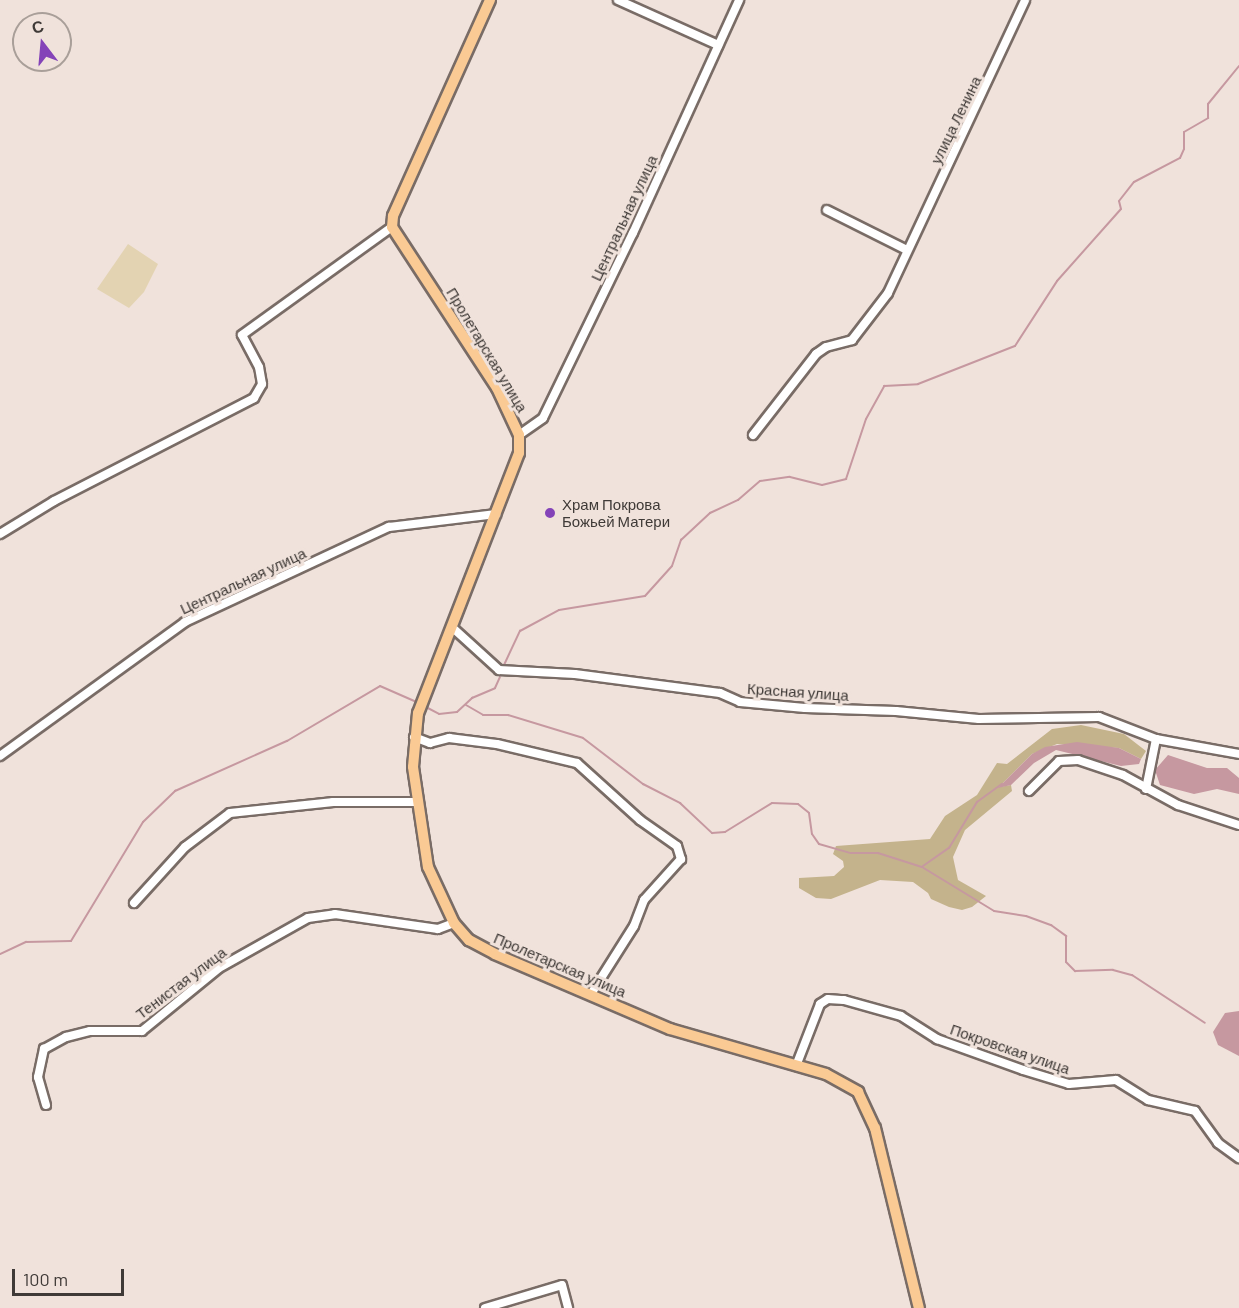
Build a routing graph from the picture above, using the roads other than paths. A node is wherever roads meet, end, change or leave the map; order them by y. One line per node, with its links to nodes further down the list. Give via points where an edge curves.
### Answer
1 (490, 0): 7 (main road, via 393,216)
2 (618, 0): 5 (street)
3 (739, 0): 5 (street, Центральная улица)
4 (1025, 0): 8 (street, улица Ленина, via 985,92)
5 (718, 45): 9 (street, Центральная улица, via 543,418)
6 (827, 210): 8 (street)
7 (392, 227): 9 (main road, Пролетарская улица, via 497,388); 12 (street, via 242,336 259,368 262,384 254,398 54,501)
8 (907, 250): 10 (street, улица Ленина, via 888,293 852,340 826,346 816,354)
9 (519, 435): 11 (main road, Пролетарская улица, via 519,453)
10 (753, 435)
11 (496, 514): 13 (main road, Пролетарская улица); 17 (street, Центральная улица, via 388,527 185,622)
12 (0, 534)
13 (454, 629): 14 (main road, Пролетарская улица, via 418,713); 15 (street, Красная улица, via 499,670 575,674 720,693 740,702 805,708 896,711 979,720 1099,717)
14 (414, 737): 20 (main road, Пролетарская улица); 24 (street, via 430,742 450,738 497,744 577,763 648,827 677,846 681,859 644,900 634,926)
15 (1156, 739): 16 (street, Красная улица); 18 (street)
16 (1239, 754)
17 (0, 756)
18 (1146, 789): 19 (street, via 1098,765 1078,760 1059,761); 21 (street, via 1179,805)
19 (1029, 791)
20 (416, 802): 22 (street, via 333,802 230,813 185,847); 23 (main road, Пролетарская улица, via 429,867)
21 (1239, 825)
22 (134, 903)
23 (454, 923): 24 (main road, Пролетарская улица, via 469,940 495,954); 26 (street, Тенистая улица, via 438,929 335,914 308,918 219,968 142,1031 90,1031 66,1037 44,1049 38,1077)
24 (591, 994): 25 (main road, Пролетарская улица, via 669,1029)
25 (796, 1066): 27 (street, Покровская улица, via 820,1004 828,999 844,999 901,1016 937,1039 1023,1070 1069,1084 1116,1080 1148,1100 1195,1111 1218,1143); 30 (main road, Пролетарская улица, via 844,1082 868,1108)
26 (46, 1105)
27 (1239, 1158)
28 (485, 1308): 29 (street, via 561,1285)
29 (568, 1308)
30 (919, 1308)

